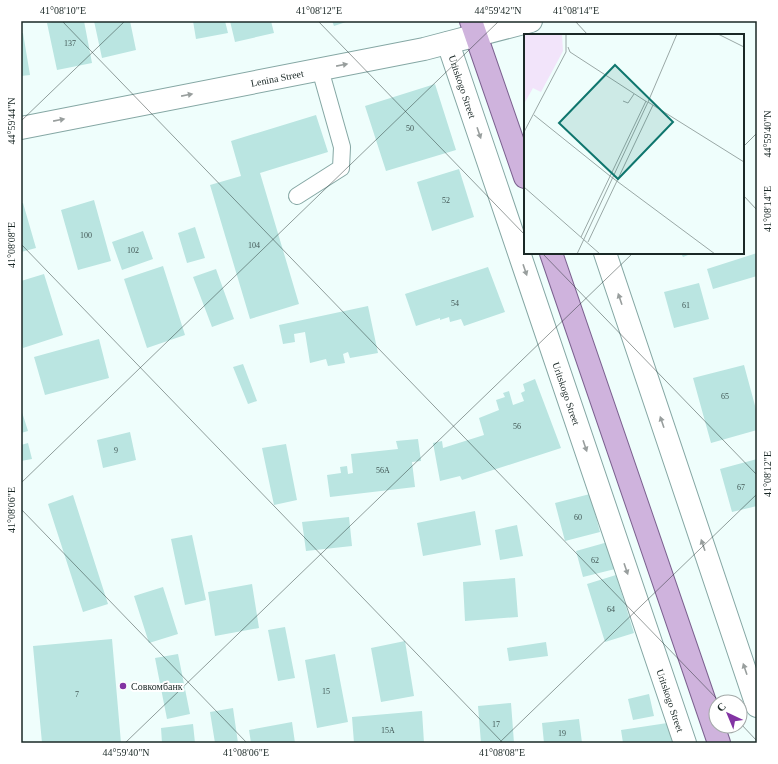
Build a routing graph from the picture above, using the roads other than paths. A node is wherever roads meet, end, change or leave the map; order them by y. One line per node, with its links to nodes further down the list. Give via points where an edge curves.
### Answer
1 (530, 26): 2 (street, Lenina Street)
2 (474, 28): 3 (street, Lenina Street); 6 (main road)
3 (448, 43): 4 (street, Lenina Street, one-way to 3); 11 (street, Uritskogo Street, one-way to 11)
4 (320, 69): 5 (street, Lenina Street, one-way to 4); 7 (lane, via 342,147 341,168)
5 (21, 128)
6 (524, 173)
7 (298, 196)
8 (551, 254): 12 (main road)
9 (605, 254): 10 (street, one-way to 9)
10 (757, 706)
11 (686, 743)
12 (719, 743)

